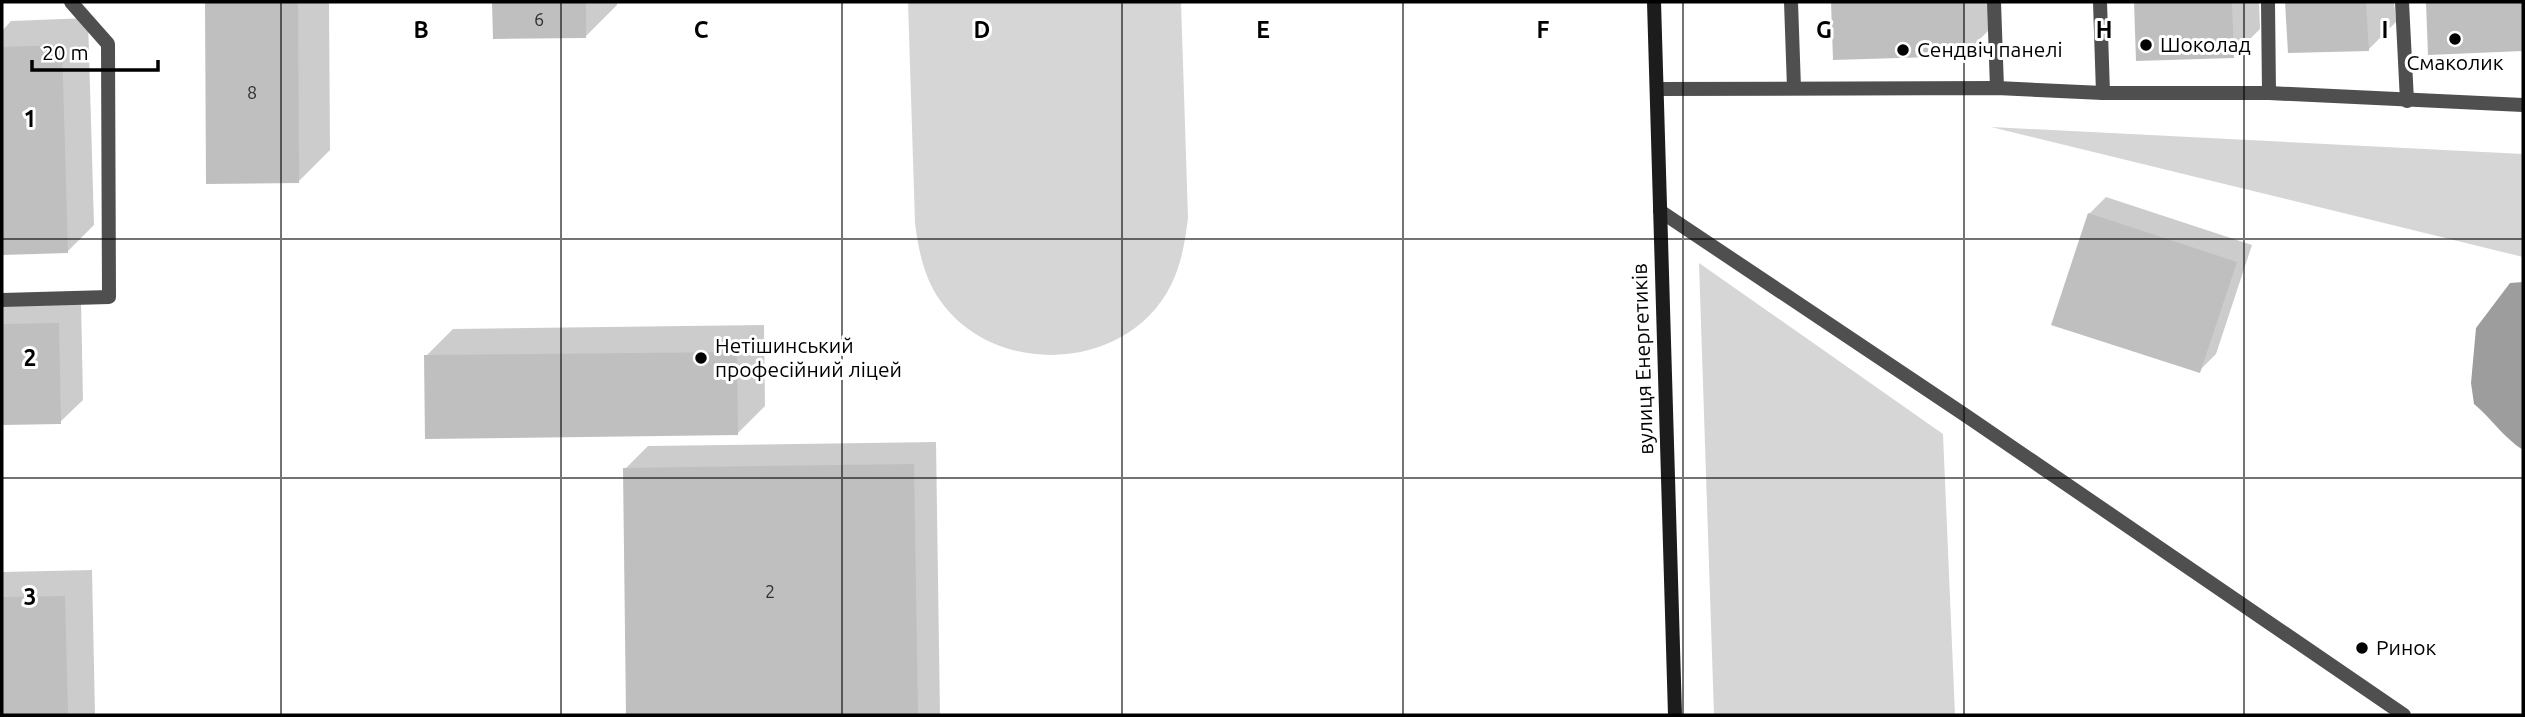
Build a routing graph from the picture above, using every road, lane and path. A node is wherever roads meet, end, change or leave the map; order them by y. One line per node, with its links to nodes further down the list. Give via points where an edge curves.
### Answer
1 (71, 2): 16 (lane, via 108,44 109,297)
2 (1654, 2): 10 (main road, вулиця Енергетиків)
3 (1791, 2): 8 (lane)
4 (1994, 2): 9 (lane)
5 (2100, 2): 11 (lane)
6 (2268, 2): 12 (lane)
7 (2402, 2): 13 (lane)
8 (1794, 88): 9 (lane); 10 (lane)
9 (1997, 88): 11 (lane)
10 (1657, 89): 15 (main road, вулиця Енергетиків)
11 (2103, 93): 12 (lane)
12 (2269, 93): 13 (lane)
13 (2407, 101): 14 (lane)
14 (2523, 105)
15 (1660, 211): 17 (main road, вулиця Енергетиків); 18 (lane)
16 (2, 300)
17 (1675, 715)
18 (2404, 715)

